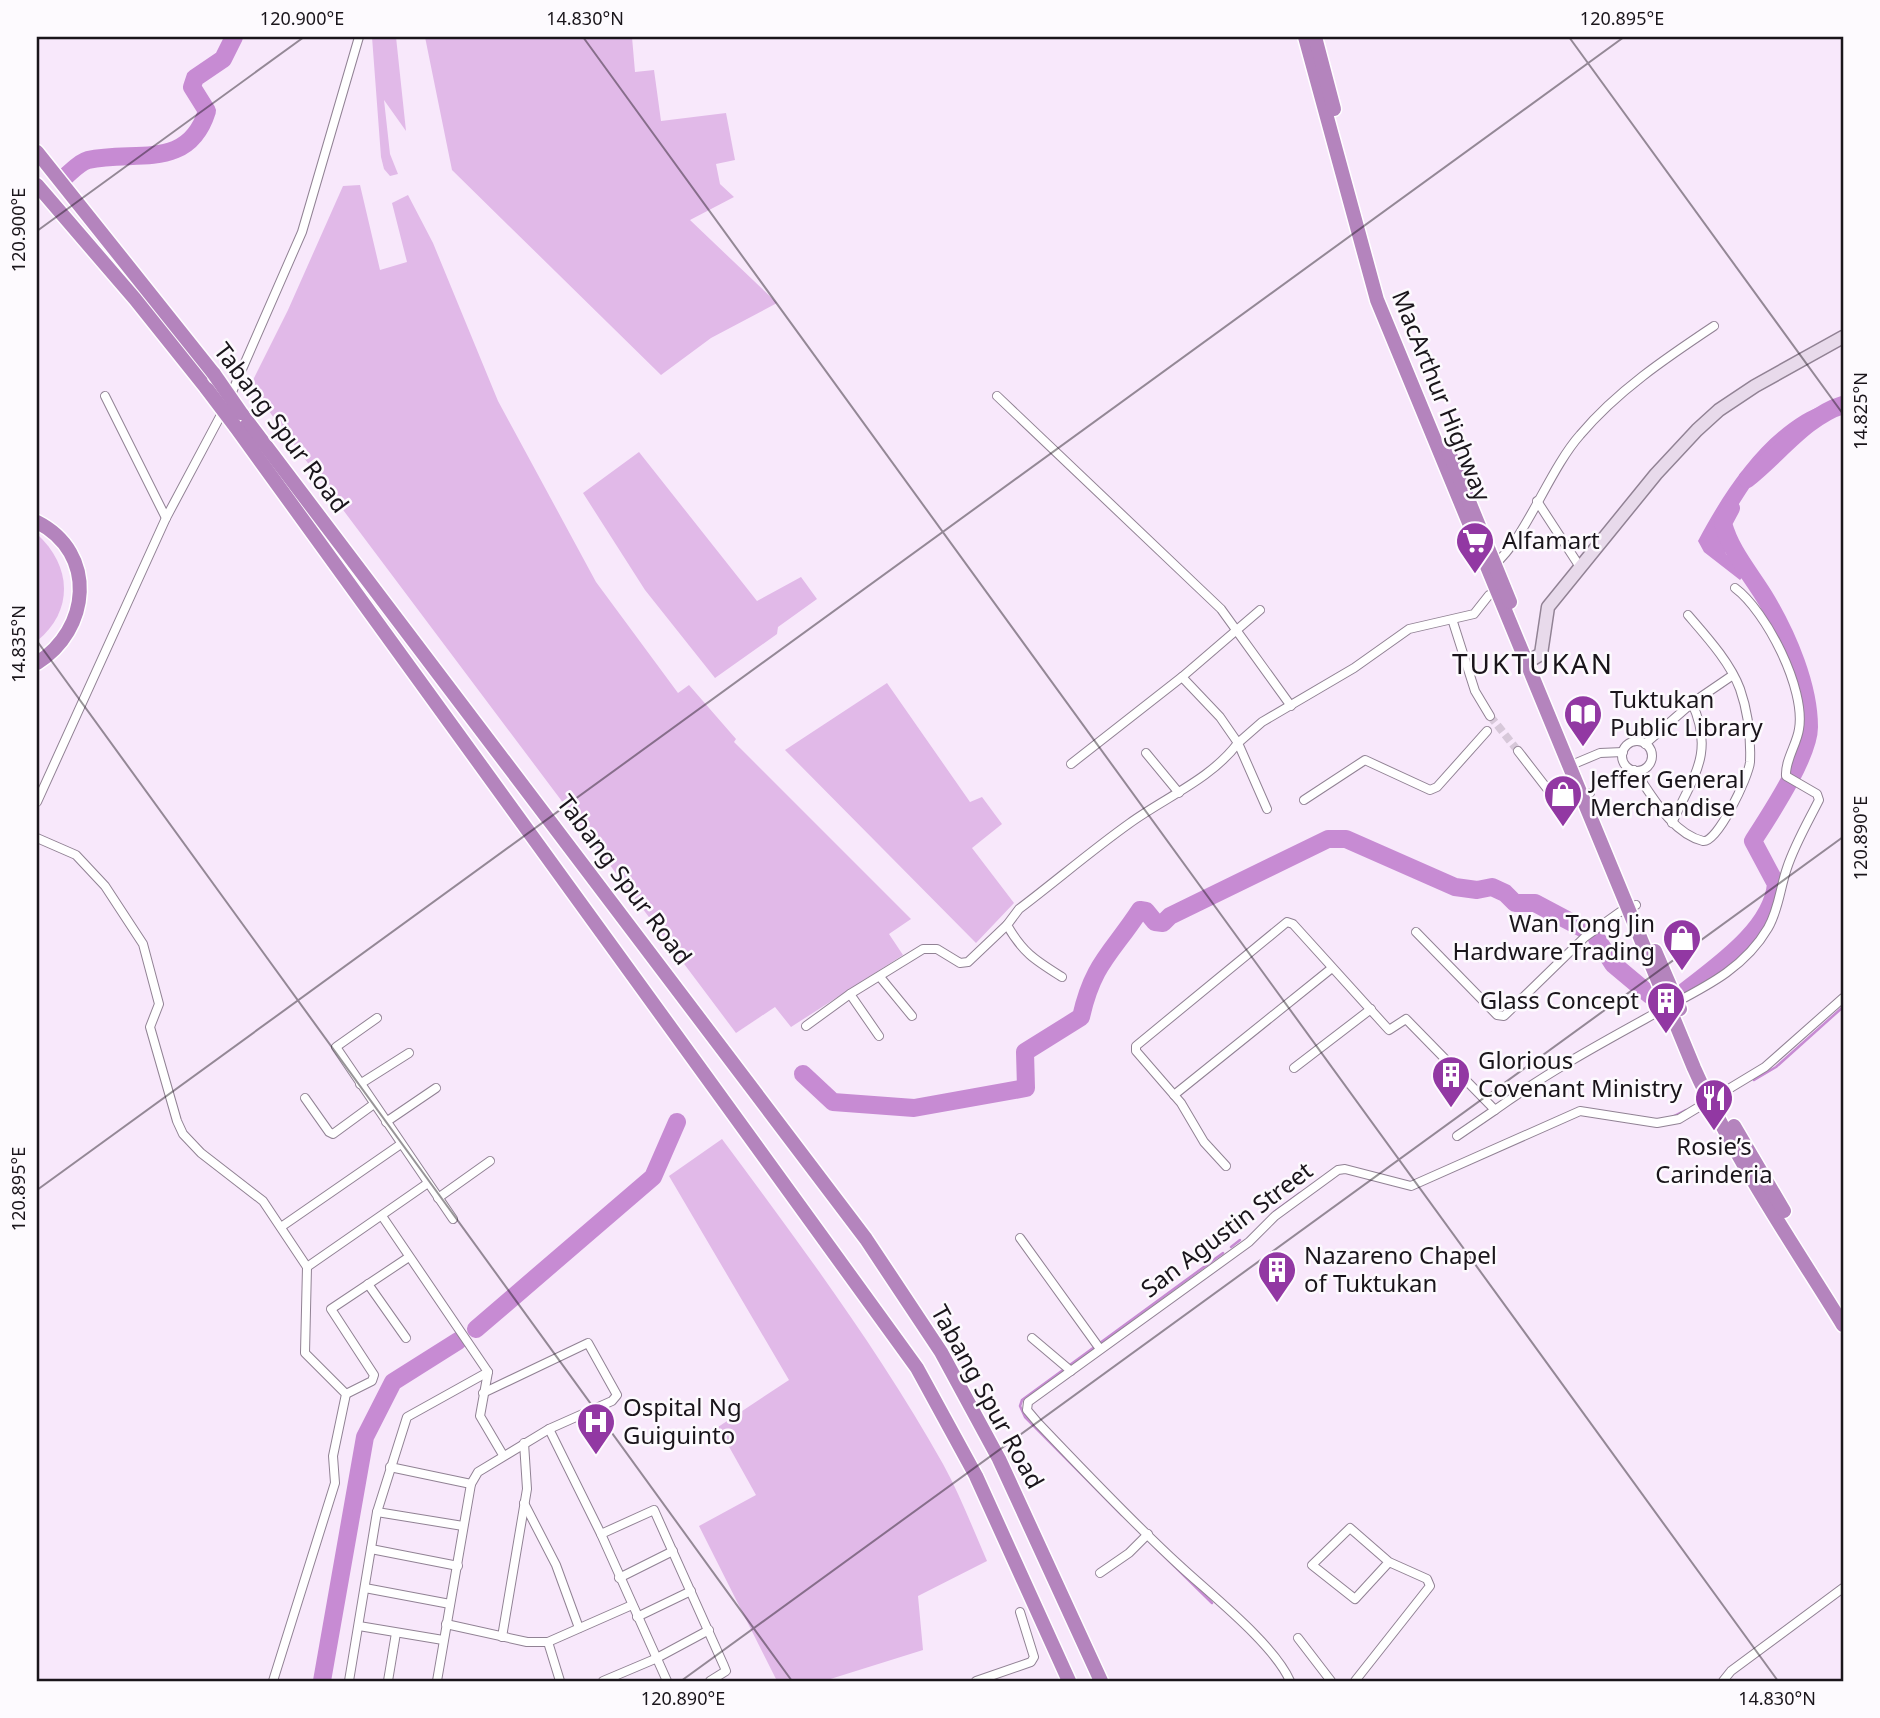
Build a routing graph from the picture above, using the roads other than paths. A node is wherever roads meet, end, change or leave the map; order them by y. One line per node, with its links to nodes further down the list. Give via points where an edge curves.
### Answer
1 (359, 37): 12 (street, via 302,232 235,386)
2 (1304, 37): 14 (highway, MacArthur Highway, via 1377,300)
3 (1315, 37): 14 (highway, MacArthur Highway, via 1385,296)
4 (37, 152): 10 (highway, Tabang Spur Road, bridge, via 214,374)
5 (37, 185): 10 (highway, Tabang Spur Road, bridge)
6 (1714, 326): 11 (street, via 1659,363 1579,435)
7 (1843, 337): 15 (street, via 1712,416 1656,474)
8 (997, 396): 21 (street, via 1191,578)
9 (105, 397): 12 (street)
10 (238, 420): 133 (highway, Tabang Spur Road, via 917,1368 976,1476); 134 (highway, Tabang Spur Road, via 866,1239 941,1352 992,1447)
11 (1537, 500): 14 (street, via 1510,546); 15 (street)
12 (166, 518): 41 (street)
13 (37, 522): 23 (highway, via 65,547 80,589 70,632 56,650)
14 (1491, 567): 17 (highway, MacArthur Highway)
15 (1580, 567): 22 (street, via 1548,607 1541,654)
16 (1735, 588): 53 (street, via 1755,608 1793,680 1800,728 1785,772 1819,800 1795,846 1768,928 1753,949 1720,978)
17 (1500, 591): 20 (street, via 1489,595 1475,614); 22 (highway, MacArthur Highway)
18 (1261, 610): 21 (street)
19 (1688, 615): 24 (street)
20 (1453, 622): 27 (street, via 1409,629); 28 (street, via 1475,691)
21 (1237, 631): 25 (street); 27 (street)
22 (1530, 661): 36 (highway, MacArthur Highway)
23 (37, 663)
24 (1733, 675): 26 (street); 43 (street, via 1749,726 1748,774 1711,841 1704,842)
25 (1182, 677): 30 (street); 35 (street)
26 (1692, 703): 31 (street); 43 (street, via 1703,736 1703,755)
27 (1291, 706): 30 (street)
28 (1490, 716)
29 (1487, 731): 40 (street, via 1430,790 1365,760)
30 (1238, 743): 38 (street, via 1227,757); 42 (street)
31 (1645, 744): 33 (street, via 1634,742); 37 (street, via 1651,762)
32 (1518, 751): 39 (street, via 1559,804)
33 (1623, 752): 36 (street, via 1600,753); 37 (street, via 1626,766)
34 (1146, 753): 38 (street)
35 (1071, 764)
36 (1573, 764): 39 (highway, MacArthur Highway)
37 (1634, 770): 43 (street)
38 (1179, 793): 46 (street, via 1130,823 1019,909)
39 (1586, 794): 45 (highway, MacArthur Highway)
40 (1304, 800)
41 (37, 802)
42 (1267, 809)
43 (1672, 823)
44 (37, 838): 77 (street, via 76,855 105,886 143,944 159,1004 150,1027 183,1134 263,1201)
45 (1632, 906): 47 (street, via 1585,937 1504,1016 1497,1015); 53 (highway, MacArthur Highway)
46 (1007, 925): 49 (street, via 968,962 960,963 930,948); 50 (street, via 1028,956)
47 (1416, 932)
48 (1332, 968): 54 (street); 63 (street); 63 (street, via 1287,922 1136,1046)
49 (880, 977): 51 (street); 55 (street)
50 (1062, 977)
51 (850, 994): 57 (street); 58 (street)
52 (1843, 999): 65 (street, San Agustin Street, via 1765,1067)
53 (1673, 1005): 65 (highway, MacArthur Highway); 67 (street)
54 (1371, 1009): 60 (street); 67 (street, via 1389,1030 1406,1019)
55 (912, 1016)
56 (377, 1018): 61 (street, via 336,1047)
57 (806, 1026)
58 (879, 1035)
59 (409, 1053): 61 (street)
60 (1294, 1068)
61 (360, 1084): 66 (street)
62 (436, 1088): 68 (street)
63 (1174, 1095): 72 (street, via 1204,1142)
64 (305, 1098): 66 (street, via 334,1134)
65 (1712, 1099): 82 (highway, MacArthur Highway); 83 (highway, MacArthur Highway); 86 (street, San Agustin Street, via 1668,1123 1573,1113 1410,1186 1338,1170 1275,1216 1249,1242)
66 (374, 1104): 68 (street)
67 (1494, 1110): 69 (street)
68 (386, 1122): 70 (street)
69 (1457, 1136)
70 (401, 1144): 73 (street); 77 (street)
71 (490, 1161): 74 (street)
72 (1226, 1166)
73 (428, 1183): 74 (street); 75 (street)
74 (438, 1198): 76 (street)
75 (382, 1216): 79 (street); 80 (street)
76 (453, 1219)
77 (281, 1227): 80 (street)
78 (1020, 1238): 86 (street)
79 (409, 1257): 81 (street); 88 (street)
80 (307, 1267): 90 (street, via 305,1353)
81 (368, 1284): 84 (street); 90 (street, via 331,1309 374,1375 372,1381)
82 (1843, 1308)
83 (1843, 1325)
84 (406, 1338)
85 (1032, 1338): 87 (street)
86 (1100, 1349): 87 (street, San Agustin Street)
87 (1071, 1371): 100 (street, San Agustin Street, via 1028,1402 1027,1410)
88 (488, 1372): 89 (street); 94 (street, via 407,1418)
89 (482, 1393): 91 (street, via 588,1343 617,1395); 93 (street, via 480,1416)
90 (346, 1394): 124 (street, via 334,1456 335,1483)
91 (549, 1429): 92 (street); 99 (street)
92 (524, 1443): 93 (street); 96 (street, via 528,1476)
93 (503, 1455): 95 (street, via 478,1472)
94 (390, 1467): 95 (street); 97 (street)
95 (471, 1483): 98 (street)
96 (524, 1502): 116 (street); 119 (street)
97 (377, 1512): 98 (street); 101 (street)
98 (464, 1526): 104 (street)
99 (601, 1534): 102 (street, via 654,1510); 106 (street)
100 (1148, 1534): 105 (street); 135 (street, San Agustin Street, via 1253,1633)
101 (371, 1549): 104 (street); 107 (street)
102 (673, 1551): 106 (street); 109 (street)
103 (1389, 1562): 103 (street, via 1354,1599 1312,1565 1350,1528); 137 (street, via 1427,1579 1430,1586)
104 (458, 1566): 110 (street)
105 (1100, 1573)
106 (619, 1578): 111 (street)
107 (365, 1588): 110 (street); 115 (street)
108 (1843, 1588): 138 (street)
109 (691, 1591): 113 (street); 117 (street)
110 (450, 1604): 114 (street)
111 (632, 1605): 113 (street); 116 (street)
112 (1020, 1612): 132 (street, via 1034,1657 1031,1662)
113 (637, 1617): 123 (street)
114 (446, 1624): 119 (street); 121 (street)
115 (359, 1626): 118 (street); 125 (street)
116 (579, 1628): 122 (street)
117 (709, 1630): 123 (street); 131 (street, via 726,1671)
118 (396, 1633): 121 (street); 126 (street)
119 (502, 1637): 122 (street)
120 (1298, 1638): 136 (street)
121 (443, 1640): 127 (street)
122 (548, 1642): 128 (street)
123 (655, 1659): 129 (street); 130 (street)
124 (273, 1681)
125 (349, 1681)
126 (388, 1681)
127 (440, 1681)
128 (560, 1681)
129 (603, 1681)
130 (667, 1681)
131 (710, 1681)
132 (976, 1681)
133 (1069, 1681)
134 (1101, 1681)
135 (1290, 1681)
136 (1331, 1681)
137 (1355, 1681)
138 (1723, 1681)

